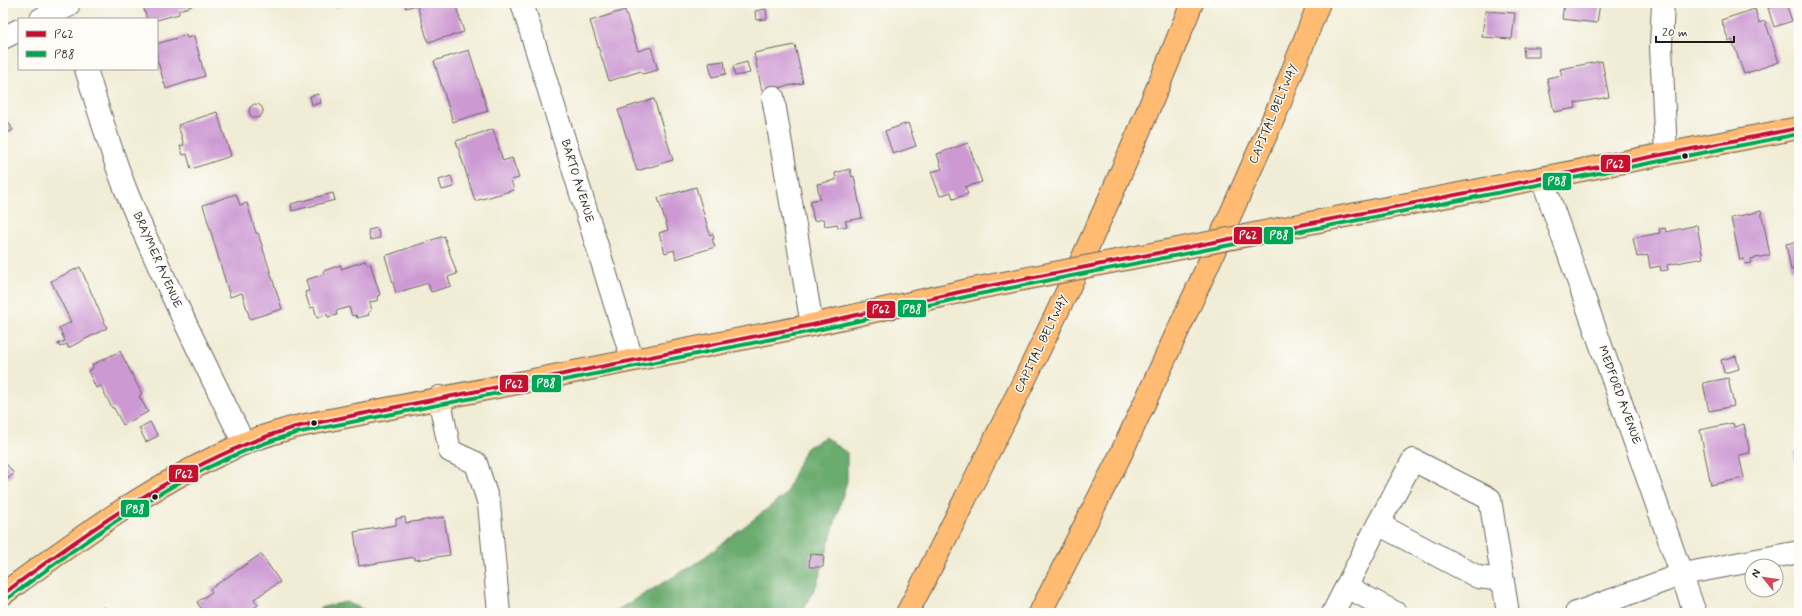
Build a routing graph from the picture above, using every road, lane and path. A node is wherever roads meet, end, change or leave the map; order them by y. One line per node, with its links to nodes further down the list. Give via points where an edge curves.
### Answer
1 (522, 3): 15 (street, BARTO AVENUE)
2 (1192, 3): 25 (main road, CAPITAL BELTWAY, via 1167,67 1087,249 1009,413)
3 (1319, 3): 26 (main road, CAPITAL BELTWAY, via 1278,108 1199,284 1120,456)
4 (1663, 3): 12 (street, via 1661,46)
5 (69, 9): 6 (street)
6 (44, 18)
7 (18, 30): 8 (street)
8 (3, 38)
9 (86, 70): 17 (street, BRAYMER AVENUE, via 130,199 155,258)
10 (774, 97): 14 (street)
11 (1799, 128): 12 (main road)
12 (1666, 154): 13 (main road)
13 (1542, 178): 14 (main road, bridge, via 973,289); 20 (street, MEDFORD AVENUE)
14 (812, 325): 15 (main road)
15 (632, 359): 16 (main road)
16 (439, 397): 17 (main road, via 295,427); 24 (street, via 450,451 476,464 488,504)
17 (244, 444): 23 (main road, via 155,490 75,541)
18 (1378, 524): 21 (street, via 1478,577); 21 (street, via 1413,460 1490,499); 22 (street)
19 (1799, 552): 20 (street)
20 (1683, 574): 30 (street); 31 (street, MEDFORD AVENUE)
21 (1503, 580): 29 (street)
22 (1347, 587): 27 (street); 28 (street)
23 (3, 594)
24 (499, 613)
25 (907, 613)
26 (1040, 613)
27 (1333, 613)
28 (1396, 613)
29 (1508, 613)
30 (1576, 613)
31 (1695, 613)

